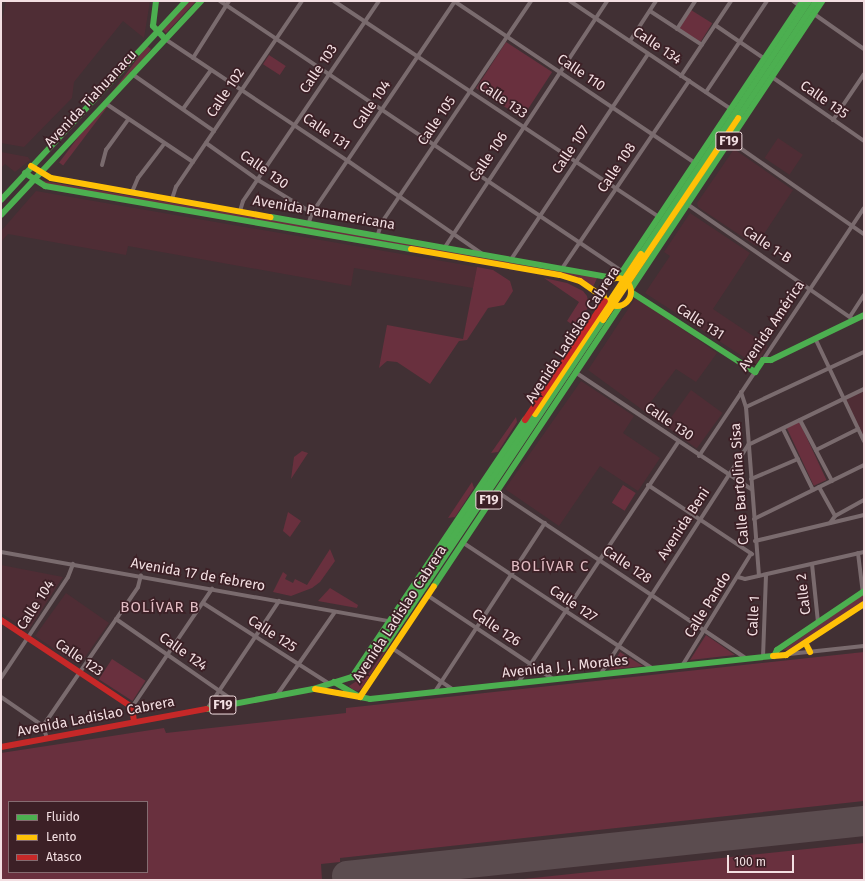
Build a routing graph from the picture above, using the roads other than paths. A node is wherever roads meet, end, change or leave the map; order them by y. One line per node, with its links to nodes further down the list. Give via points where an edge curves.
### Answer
1 (156, 1): 29 (main road, via 152,22)
2 (186, 1): 29 (main road, Avenida Tiahuanacu)
3 (201, 1): 31 (main road, Avenida Tiahuanacu)
4 (220, 1): 22 (street)
5 (229, 1): 22 (street)
6 (302, 1): 32 (street, Calle 102)
7 (334, 1): 26 (street, Calle 133)
8 (379, 1): 26 (street, Calle 103)
9 (455, 1): 30 (street, Calle 110); 38 (street, Calle 104)
10 (532, 1): 30 (street, Calle 105)
11 (570, 1): 25 (street, Calle 134)
12 (607, 1): 25 (street, Calle 106)
13 (656, 1): 23 (street)
14 (695, 1): 28 (street)
15 (731, 1): 27 (street)
16 (767, 1): 34 (street)
17 (793, 1): 21 (street)
18 (809, 1): 103 (main road, Avenida Ladislao Cabrera / F19)
19 (816, 1): 103 (main road, Avenida Ladislao Cabrera / F19)
20 (822, 1): 24 (main road, Avenida Ladislao Cabrera / F19)
21 (802, 3): 40 (main road, Avenida Ladislao Cabrera / F19)
22 (226, 5): 32 (street); 39 (street)
23 (650, 11): 28 (street); 33 (street)
24 (813, 14): 36 (street); 47 (main road, Avenida Ladislao Cabrera / F19)
25 (595, 18): 33 (street, Calle 134); 42 (street, Calle 106)
26 (365, 22): 38 (street, Calle 133); 44 (street, Calle 103)
27 (715, 25): 34 (street); 35 (street)
28 (677, 29): 35 (street)
29 (157, 32): 31 (main road, Calle 131); 73 (main road, Avenida Tiahuanacu)
30 (507, 37): 42 (street, Calle 110); 50 (street, Calle 105)
31 (165, 39): 39 (street, Calle 131); 43 (main road, Avenida Tiahuanacu)
32 (276, 39): 44 (street); 49 (street, Calle 102)
33 (630, 41): 37 (street, Calle 134)
34 (740, 42): 40 (street); 51 (street)
35 (702, 45): 46 (street)
36 (864, 48)
37 (648, 54): 46 (street, Calle 134); 53 (street, Calle 107)
38 (418, 57): 50 (street, Calle 133); 56 (street, Calle 104)
39 (193, 58): 41 (street, Calle 131)
40 (765, 59): 55 (main road, Avenida Ladislao Cabrera / F19)
41 (211, 70): 49 (street, Calle 131); 54 (street)
42 (560, 72): 53 (street, Calle 110); 60 (street, Calle 106)
43 (131, 74): 52 (main road, Avenida Tiahuanacu); 54 (street)
44 (329, 74): 56 (street); 59 (street, Calle 103)
45 (864, 74): 58 (street)
46 (681, 76): 48 (street, Calle 134)
47 (771, 77): 58 (street, Calle 135); 63 (main road, Avenida Ladislao Cabrera / F19)
48 (689, 81): 51 (street, Calle 134); 62 (street, Calle 108)
49 (242, 90): 59 (street, Calle 131); 61 (street, Calle 102)
50 (471, 91): 60 (street, Calle 133); 67 (street, Calle 105)
51 (706, 92): 55 (street, Calle 134)
52 (104, 103): 57 (street); 75 (main road, Avenida Tiahuanacu)
53 (612, 108): 62 (street, Calle 110); 70 (street, Calle 107)
54 (183, 109): 61 (street)
55 (731, 109): 71 (main road, Avenida Ladislao Cabrera / F19)
56 (382, 110): 67 (street); 68 (street, Calle 104)
57 (128, 120): 66 (street); 72 (street, via 106,150)
58 (833, 120): 64 (street, Calle 135)
59 (295, 125): 68 (street, Calle 131); 77 (street, Calle 103)
60 (523, 126): 70 (street, Calle 133); 78 (street, Calle 106)
61 (214, 131): 65 (street, Calle 102)
62 (653, 135): 71 (street, Calle 110); 79 (street, Calle 108)
63 (729, 140): 84 (main road, Avenida Ladislao Cabrera / F19); 92 (street)
64 (864, 141)
65 (206, 143): 69 (street, Calle 102); 77 (street, Calle 130)
66 (164, 144): 69 (street); 80 (street, via 138,178)
67 (434, 145): 78 (street); 81 (street, Calle 105)
68 (348, 161): 81 (street, Calle 131); 87 (street, Calle 104)
69 (193, 162): 82 (street, Calle 102)
70 (576, 162): 79 (street, Calle 133); 89 (street, Calle 107)
71 (695, 163): 90 (main road, Avenida Ladislao Cabrera / F19)
72 (102, 165)
73 (31, 166): 74 (main road, Avenida Tiahuanacu); 75 (main road, Avenida Panamericana)
74 (25, 173): 76 (main road, Avenida Panamericana); 83 (main road, Avenida Tiahuanacu)
75 (39, 173): 76 (main road, Avenida Tiahuanacu); 80 (main road, Avenida Panamericana, via 51,178)
76 (33, 180): 88 (main road, Avenida Tiahuanacu); 101 (main road, Avenida Panamericana, via 45,186)
77 (258, 180): 86 (street, Calle 103, via 243,201); 87 (street, Calle 130)
78 (487, 180): 89 (street); 93 (street, Calle 106)
79 (616, 188): 90 (street, Calle 133); 96 (street, Calle 108)
80 (132, 192): 82 (main road, Avenida Panamericana)
81 (400, 196): 93 (street, Calle 131); 94 (street, Calle 105, via 382,222)
82 (172, 199): 86 (main road, Avenida Panamericana)
83 (1, 200)
84 (687, 204): 103 (main road, Avenida Ladislao Cabrera / F19); 104 (street, Calle 1-B)
85 (864, 208): 92 (street, Avenida América)
86 (240, 211): 91 (main road, Avenida Panamericana)
87 (312, 213): 91 (street, Calle 104)
88 (1, 215)
89 (540, 216): 96 (street); 100 (street, Calle 107)
90 (659, 217): 103 (main road, Avenida Ladislao Cabrera / F19)
91 (309, 222): 94 (main road, Avenida Panamericana)
92 (852, 226): 95 (street); 104 (street, Avenida América)
93 (452, 233): 97 (street, Calle 106); 98 (street, Calle 131)
94 (378, 234): 97 (main road, Avenida Panamericana)
95 (864, 234)
96 (580, 242): 102 (street, Calle 108); 103 (street)
97 (444, 247): 98 (main road, Avenida Panamericana)
98 (481, 253): 99 (main road, Avenida Panamericana)
99 (500, 256): 100 (main road, Avenida Panamericana); 101 (main road)
100 (512, 258): 102 (main road, Avenida Panamericana)
101 (498, 264): 106 (main road, Avenida Panamericana, via 569,277 580,281)
102 (563, 267): 103 (main road, Avenida Panamericana)
103 (627, 280): 106 (main road, Avenida Ladislao Cabrera / F19); 106 (main road, F19, via 605,283); 107 (main road, F19, via 629,299); 115 (main road, Calle 131)
104 (811, 288): 109 (street, Calle 1-B); 112 (street, Avenida América)
105 (864, 295): 109 (street)
106 (608, 302): 107 (main road); 168 (main road, Avenida Ladislao Cabrera / F19); 174 (main road, Avenida Ladislao Cabrera / F19); 193 (main road, Avenida Ladislao Cabrera / F19)
107 (620, 306): 114 (main road, Avenida Ladislao Cabrera / F19)
108 (864, 315): 109 (main road)
109 (852, 318): 110 (main road)
110 (815, 338): 112 (main road, via 771,360); 113 (street)
111 (864, 352): 113 (street)
112 (763, 360): 115 (main road, Avenida América)
113 (829, 369): 118 (street); 119 (street)
114 (576, 372): 124 (street, Calle 130); 136 (main road, Avenida Ladislao Cabrera / F19)
115 (755, 372): 117 (street, Avenida América)
116 (864, 389): 118 (street)
117 (741, 392): 119 (street, Calle Bartolina Sisa); 127 (street, Avenida América)
118 (843, 399): 120 (street); 122 (street)
119 (746, 407): 125 (street, Calle Bartolina Sisa)
120 (800, 420): 121 (street); 126 (street)
121 (783, 428): 125 (street); 128 (street)
122 (858, 429): 123 (street); 126 (street)
123 (864, 441)
124 (678, 442): 127 (street, Calle 130); 133 (street)
125 (748, 445): 130 (street, Avenida Beni); 131 (street, Calle Bartolina Sisa)
126 (816, 450): 132 (street)
127 (699, 456): 130 (street, Calle 130)
128 (798, 459): 131 (street); 137 (street)
129 (864, 465): 132 (street)
130 (729, 476): 135 (street, Calle 130); 141 (street, Avenida Beni)
131 (751, 479): 135 (street, Calle Bartolina Sisa)
132 (832, 481): 134 (street)
133 (648, 485): 141 (street); 152 (street)
134 (819, 487): 137 (street); 140 (street)
135 (751, 489): 142 (street, Calle Bartolina Sisa)
136 (495, 490): 143 (street, Calle 128); 146 (main road, Avenida Ladislao Cabrera / F19)
137 (813, 490): 142 (street)
138 (864, 500): 140 (street)
139 (864, 515): 144 (street)
140 (835, 516): 144 (street)
141 (699, 519): 150 (street); 163 (street, Avenida Beni)
142 (754, 519): 145 (street, Calle Bartolina Sisa)
143 (545, 523): 152 (street, Calle 128); 155 (street)
144 (830, 523): 145 (street)
145 (755, 541): 151 (street, Calle Bartolina Sisa)
146 (461, 542): 155 (street, Calle 127); 162 (main road, Avenida Ladislao Cabrera / F19)
147 (1, 552): 153 (street, Avenida 17 de febrero)
148 (864, 552): 149 (street)
149 (858, 553): 154 (street); 161 (street)
150 (751, 554): 151 (street); 159 (street, Calle Pando)
151 (756, 554): 158 (street, Calle Bartolina Sisa)
152 (599, 560): 163 (street, Calle 128); 169 (street)
153 (73, 564): 157 (street, Avenida 17 de febrero); 179 (street, Calle 104, via 68,577)
154 (812, 564): 156 (street); 175 (street, Calle 2)
155 (511, 574): 169 (street, Calle 127); 176 (street)
156 (766, 575): 158 (street); 188 (street, Calle 1)
157 (141, 576): 160 (street, Avenida 17 de febrero); 171 (street, via 138,587)
158 (759, 576): 159 (street, via 745,579)
159 (738, 577): 177 (street, Calle Pando)
160 (212, 589): 164 (street, Avenida 17 de febrero); 166 (street)
161 (863, 592): 175 (main road)
162 (426, 595): 165 (main road, Avenida Ladislao Cabrera / F19); 176 (street, Calle 126)
163 (651, 595): 177 (street, Calle 128); 182 (street, Avenida Beni)
164 (279, 601): 170 (street, Avenida 17 de febrero); 178 (street)
165 (422, 601): 168 (main road); 173 (main road, Avenida Ladislao Cabrera / F19)
166 (203, 603): 178 (street, Calle 125); 185 (street)
167 (864, 604): 180 (main road)
168 (412, 606): 173 (main road); 193 (main road, Avenida Ladislao Cabrera / F19)
169 (564, 611): 182 (street, Calle 127); 191 (street)
170 (335, 612): 174 (street, Avenida 17 de febrero); 190 (street)
171 (116, 619): 185 (street, Calle 124); 195 (street)
172 (1, 620): 179 (main road, Calle 123)
173 (410, 620): 183 (main road, Avenida Ladislao Cabrera / F19)
174 (392, 622): 197 (main road, Avenida Ladislao Cabrera / F19)
175 (818, 622): 187 (main road, via 775,652)
176 (478, 629): 191 (street, Calle 126); 201 (street)
177 (705, 631): 189 (street, Calle 128); 192 (street, Calle Pando)
178 (255, 636): 190 (street, Calle 125); 204 (street)
179 (28, 638): 195 (main road, Calle 123); 198 (street, Calle 104)
180 (806, 644): 184 (main road); 186 (main road)
181 (864, 646): 184 (street)
182 (618, 647): 194 (street, Calle 127); 196 (street, Avenida Beni)
183 (391, 648): 201 (street); 208 (main road, Avenida Ladislao Cabrera / F19)
184 (810, 652): 186 (street)
185 (169, 655): 204 (street, Calle 124); 211 (street)
186 (786, 655): 187 (main road, Avenida J. J. Morales)
187 (774, 656): 188 (main road, Avenida J. J. Morales)
188 (763, 657): 189 (main road, Avenida J. J. Morales)
189 (747, 659): 192 (main road, Avenida J. J. Morales)
190 (299, 664): 200 (street, Calle 125); 207 (street)
191 (530, 664): 199 (street, Calle 126); 202 (street)
192 (682, 666): 194 (main road, Avenida J. J. Morales)
193 (368, 667): 197 (main road, Avenida Ladislao Cabrera / F19)
194 (653, 669): 196 (main road, Avenida J. J. Morales)
195 (80, 673): 211 (main road, Calle 123); 214 (street)
196 (600, 675): 199 (main road, Avenida J. J. Morales)
197 (352, 677): 200 (main road, Avenida Ladislao Cabrera / F19)
198 (1, 678)
199 (553, 679): 202 (main road, Avenida J. J. Morales)
200 (331, 682): 203 (main road, Avenida Ladislao Cabrera / F19); 208 (main road)
201 (442, 682): 205 (street); 206 (street)
202 (518, 684): 205 (main road, Avenida J. J. Morales)
203 (313, 689): 207 (main road, Avenida Ladislao Cabrera / F19); 208 (main road, Avenida Ladislao Cabrera / F19)
204 (219, 690): 210 (street, Calle 124); 212 (street)
205 (454, 691): 206 (main road, Avenida J. J. Morales)
206 (434, 693): 208 (main road, Avenida J. J. Morales, via 370,699)
207 (277, 695): 210 (main road, Avenida Ladislao Cabrera / F19)
208 (360, 696)
209 (1, 697): 214 (street)
210 (238, 703): 212 (main road, Avenida Ladislao Cabrera / F19)
211 (132, 708): 213 (main road)
212 (207, 709): 213 (main road, Avenida Ladislao Cabrera / F19)
213 (134, 722): 215 (main road, Avenida Ladislao Cabrera / F19)
214 (43, 726): 215 (street)
215 (47, 738): 216 (main road, Avenida Ladislao Cabrera / F19)
216 (1, 747)

